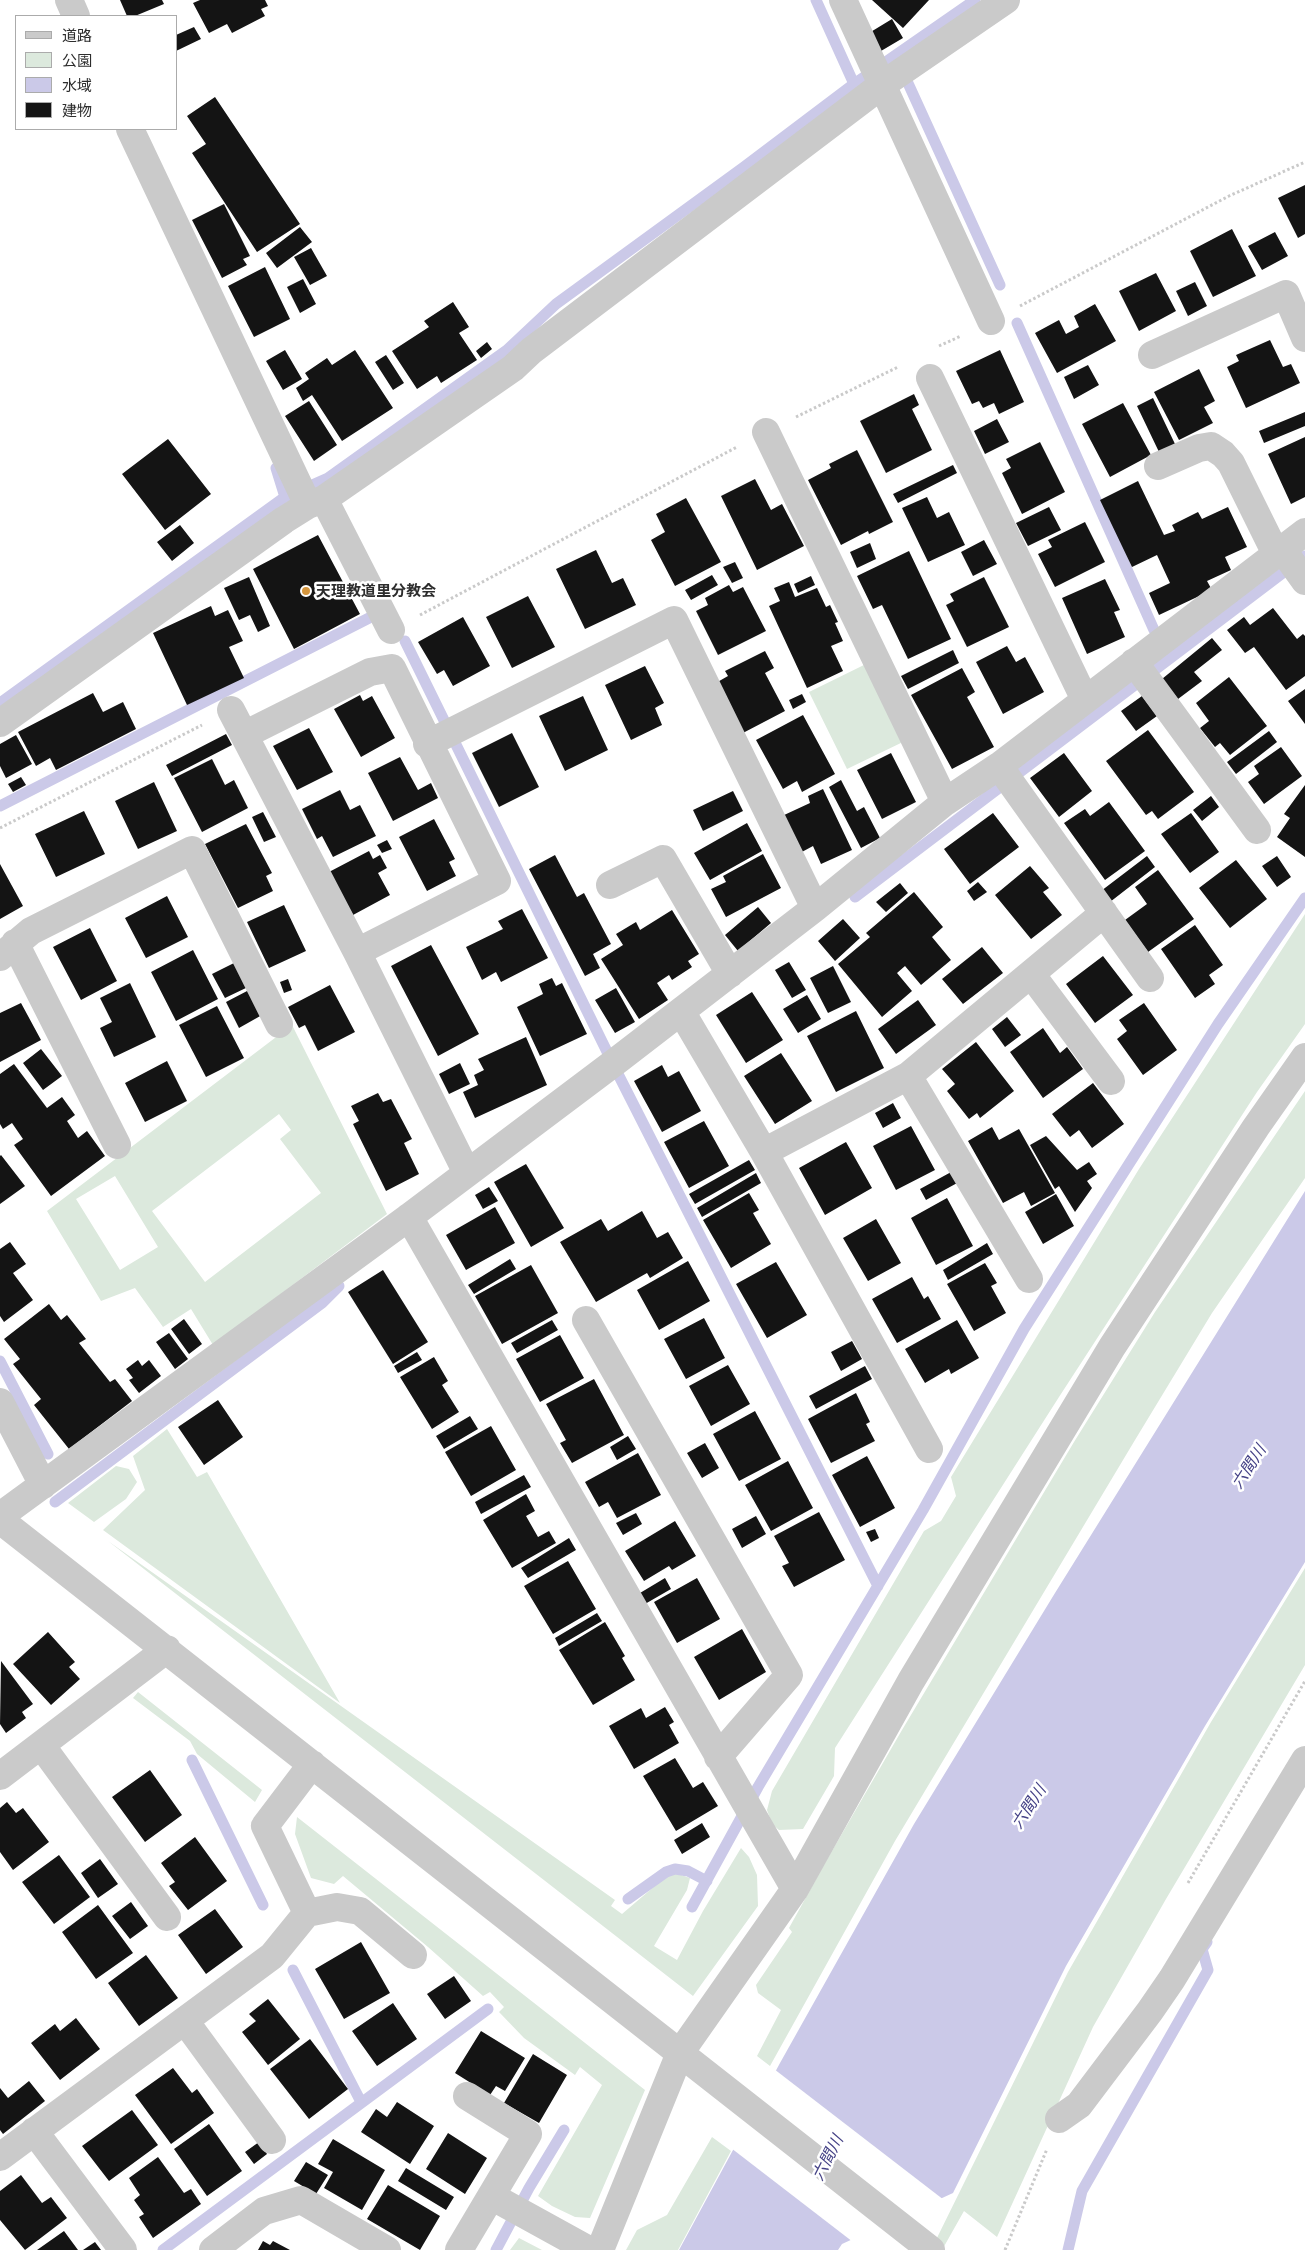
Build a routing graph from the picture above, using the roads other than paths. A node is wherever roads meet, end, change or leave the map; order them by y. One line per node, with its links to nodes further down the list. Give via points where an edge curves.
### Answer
1 (69, 0): 4 (street)
2 (843, 0): 5 (street)
3 (1006, 0): 5 (street)
4 (76, 15)
5 (887, 73): 7 (street); 13 (street, via 513,368)
6 (130, 130): 13 (street)
7 (991, 322)
8 (1305, 338): 9 (street, via 1286,294)
9 (1152, 355)
10 (930, 378): 18 (street)
11 (766, 432): 24 (street)
12 (1158, 466): 15 (street, via 1199,448 1211,446 1223,454)
13 (309, 496): 16 (street); 20 (street)
14 (1305, 532): 15 (street)
15 (1290, 563): 17 (street)
16 (391, 630)
17 (1142, 673): 18 (street); 25 (street)
18 (1086, 700): 23 (street)
19 (231, 710): 21 (street)
20 (0, 723)
21 (244, 735): 22 (street, via 370,672 392,668); 30 (street)
22 (444, 735): 27 (street, via 674,620); 30 (street, via 497,881)
23 (1006, 776): 24 (street); 28 (street)
24 (946, 802): 27 (street)
25 (1257, 830)
26 (610, 885): 31 (street, via 663,858)
27 (815, 908): 31 (street)
28 (1104, 913): 32 (street); 33 (street)
29 (7, 950): 35 (street, via 31,931 192,850); 39 (street)
30 (357, 952): 41 (street)
31 (730, 974): 34 (street)
32 (1030, 974): 37 (street); 38 (street)
33 (1150, 978)
34 (681, 1011): 40 (street); 41 (street)
35 (279, 1024)
36 (1305, 1057): 56 (street, via 1112,1347 910,1681)
37 (908, 1076): 40 (street); 43 (street)
38 (1111, 1081)
39 (117, 1145)
40 (764, 1152): 46 (street)
41 (467, 1173): 42 (street)
42 (409, 1216): 47 (street); 52 (street)
43 (1028, 1279)
44 (586, 1320): 52 (street, via 789,1675)
45 (0, 1402): 47 (street)
46 (929, 1449)
47 (43, 1485): 48 (street)
48 (0, 1516)
49 (0, 1520): 50 (street)
50 (167, 1649): 51 (street); 54 (street)
51 (41, 1745): 55 (street); 58 (street)
52 (718, 1757): 56 (street)
53 (1305, 1760): 63 (street, via 1161,1995 1079,2105)
54 (312, 1764): 57 (street, via 265,1826); 61 (street)
55 (0, 1776)
56 (795, 1889): 61 (street)
57 (307, 1913): 59 (street, via 337,1906 360,1911); 60 (street, via 272,1956)
58 (167, 1917)
59 (413, 1955)
60 (185, 2021): 64 (street); 65 (street)
61 (680, 2053): 73 (street); 74 (street)
62 (467, 2096): 67 (street, via 528,2134)
63 (1059, 2119)
64 (34, 2131): 66 (street); 68 (street)
65 (272, 2140)
66 (0, 2157)
67 (499, 2200): 71 (street); 72 (street)
68 (123, 2250)
69 (213, 2250): 70 (street, via 264,2211 301,2200)
70 (387, 2250)
71 (459, 2250)
72 (590, 2250)
73 (600, 2250)
74 (931, 2250)

